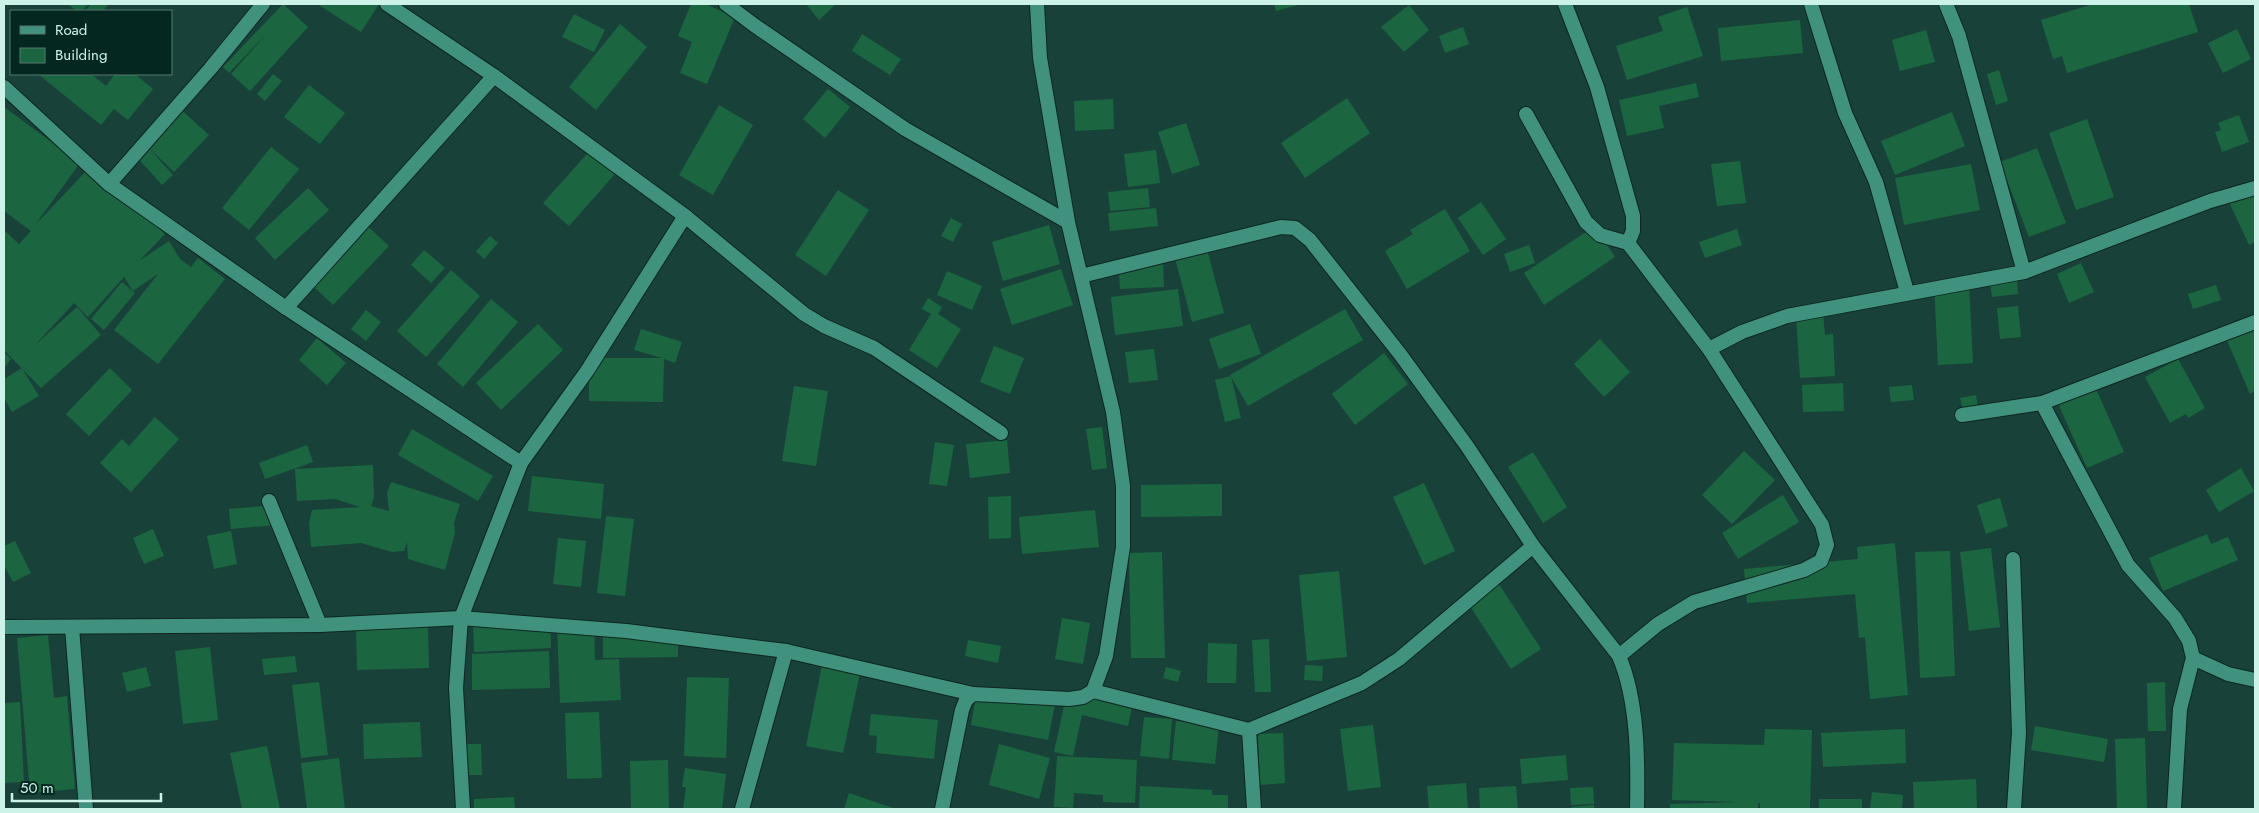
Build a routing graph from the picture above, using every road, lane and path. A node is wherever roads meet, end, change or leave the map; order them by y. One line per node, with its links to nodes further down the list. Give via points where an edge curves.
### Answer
1 (263, 4): 11 (street)
2 (387, 4): 8 (street)
3 (726, 4): 14 (street, via 905,129)
4 (1037, 4): 14 (street, via 1040,58)
5 (1565, 4): 15 (street, via 1597,87 1633,216 1633,231)
6 (1811, 4): 18 (street, via 1845,113 1876,182)
7 (1946, 4): 16 (street, via 1959,36)
8 (494, 76): 13 (street); 19 (street)
9 (4, 87): 11 (street)
10 (1526, 114): 15 (street, via 1586,222 1600,235)
11 (109, 184): 19 (street)
12 (2255, 188): 16 (street, via 2210,201)
13 (685, 216): 24 (street, via 804,314 874,348); 25 (street, via 588,372)
14 (1068, 222): 17 (street)
15 (1628, 243): 21 (street)
16 (2024, 272): 18 (street)
17 (1081, 276): 27 (street, via 1281,227 1295,228 1310,240 1400,354 1467,446); 37 (street, via 1113,412 1123,486 1123,547 1106,656)
18 (1907, 292): 21 (street, via 1787,316 1742,332)
19 (286, 308): 25 (street)
20 (2255, 322): 22 (street)
21 (1709, 349): 34 (street, via 1822,525 1827,545 1821,561 1804,570 1694,602 1658,624)
22 (2042, 403): 23 (street); 35 (street, via 2128,565 2175,618 2189,640)
23 (1962, 415)
24 (1001, 433)
25 (521, 463): 29 (street)
26 (269, 501): 30 (street)
27 (1532, 546): 34 (street); 39 (street, via 1399,659 1362,683)
28 (2013, 559): 46 (street, via 2019,734)
29 (460, 618): 30 (street); 33 (street, via 626,631); 41 (street, via 456,688)
30 (320, 625): 32 (street)
31 (4, 627): 32 (street)
32 (72, 627): 40 (street)
33 (786, 651): 38 (street); 42 (street)
34 (1619, 656): 45 (street, via 1627,675 1638,757)
35 (2193, 658): 36 (street, via 2228,674); 47 (street, via 2180,709)
36 (2255, 680)
37 (1093, 691): 38 (street, via 1083,698 1069,699); 39 (street)
38 (973, 694): 43 (street, via 962,710)
39 (1249, 730): 44 (street)
40 (86, 809)
41 (463, 809)
42 (742, 809)
43 (942, 809)
44 (1254, 809)
45 (1637, 809)
46 (2014, 809)
47 (2174, 809)

